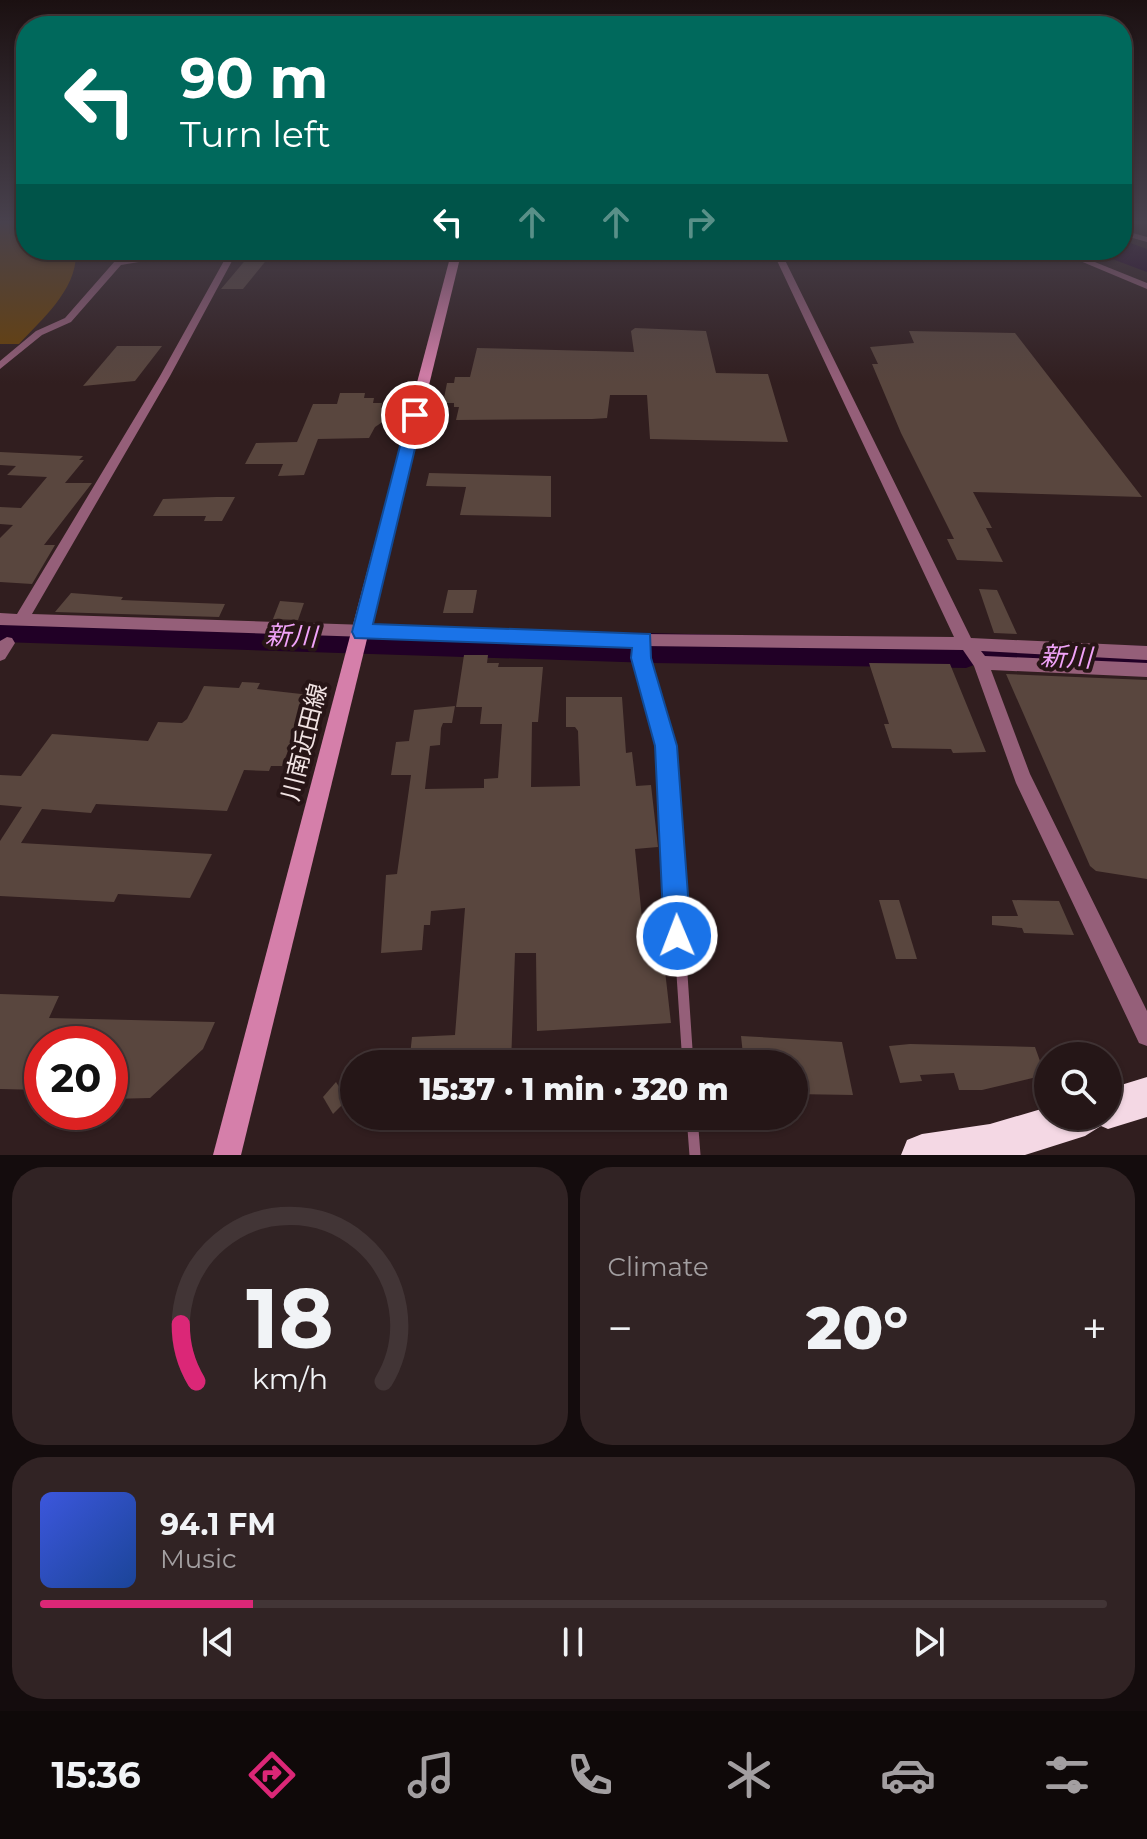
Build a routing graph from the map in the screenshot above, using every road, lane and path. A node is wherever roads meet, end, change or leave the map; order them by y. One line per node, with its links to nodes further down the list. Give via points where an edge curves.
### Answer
1 (107, 276): 7 (street, via 68,320 39,333)
2 (220, 276): 9 (street)
3 (451, 276): 11 (main road, 川南近田線)
4 (788, 276): 12 (street)
5 (1122, 276): 6 (street)
6 (1147, 286)
7 (0, 366)
8 (0, 619): 9 (street)
9 (21, 620): 11 (street)
10 (643, 640): 11 (street); 12 (street); 17 (lane, via 641,658 666,746)
11 (359, 641): 22 (main road, 川南近田線)
12 (969, 644): 13 (street); 14 (street)
13 (1147, 653)
14 (981, 663): 15 (street); 16 (street, via 1022,777)
15 (1147, 670)
16 (1147, 1035)
17 (687, 1050)
18 (1147, 1097): 19 (highway)
19 (1122, 1105)
20 (693, 1130): 23 (lane)
21 (1039, 1130): 24 (highway, via 990,1145)
22 (227, 1155)
23 (695, 1155)
24 (922, 1155)

